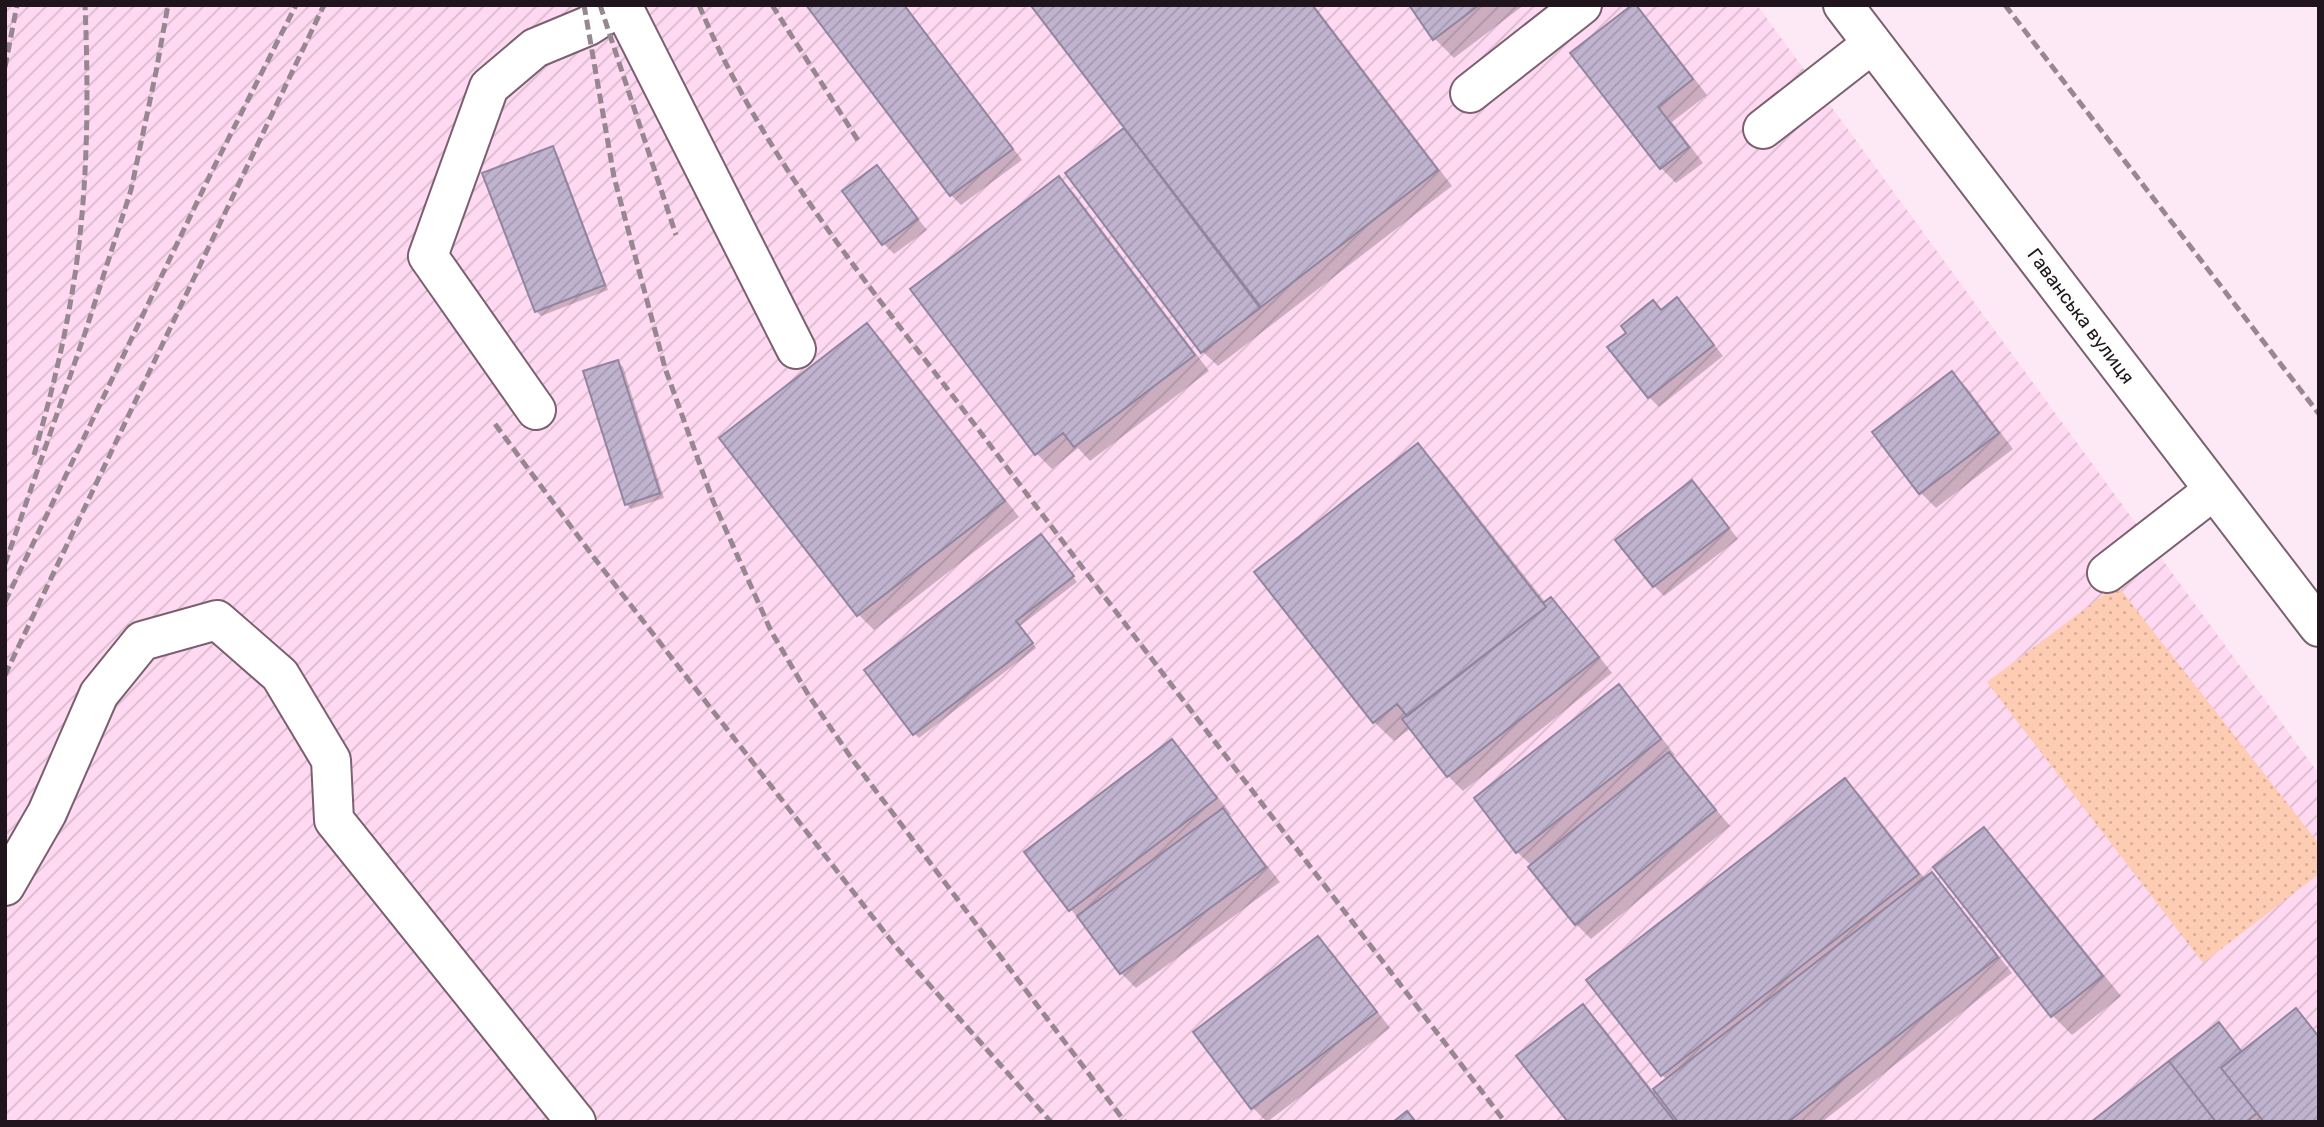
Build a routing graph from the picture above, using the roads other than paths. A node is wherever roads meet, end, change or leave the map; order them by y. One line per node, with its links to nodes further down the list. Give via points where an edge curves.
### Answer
1 (622, 5): 7 (street); 8 (street, via 588,26 535,48 489,87 428,256)
2 (1582, 5): 5 (street)
3 (1843, 5): 4 (street, Гаванська вулиця)
4 (1872, 44): 6 (street); 9 (street, Гаванська вулиця)
5 (1470, 93)
6 (1762, 129)
7 (796, 349)
8 (536, 410)
9 (2214, 489): 10 (street); 11 (street, Гаванська вулиця)
10 (2107, 573)
11 (2319, 627)
12 (5, 886): 13 (street, via 47,813 99,694 142,640 217,620 280,675 331,760 334,820)
13 (576, 1122)

